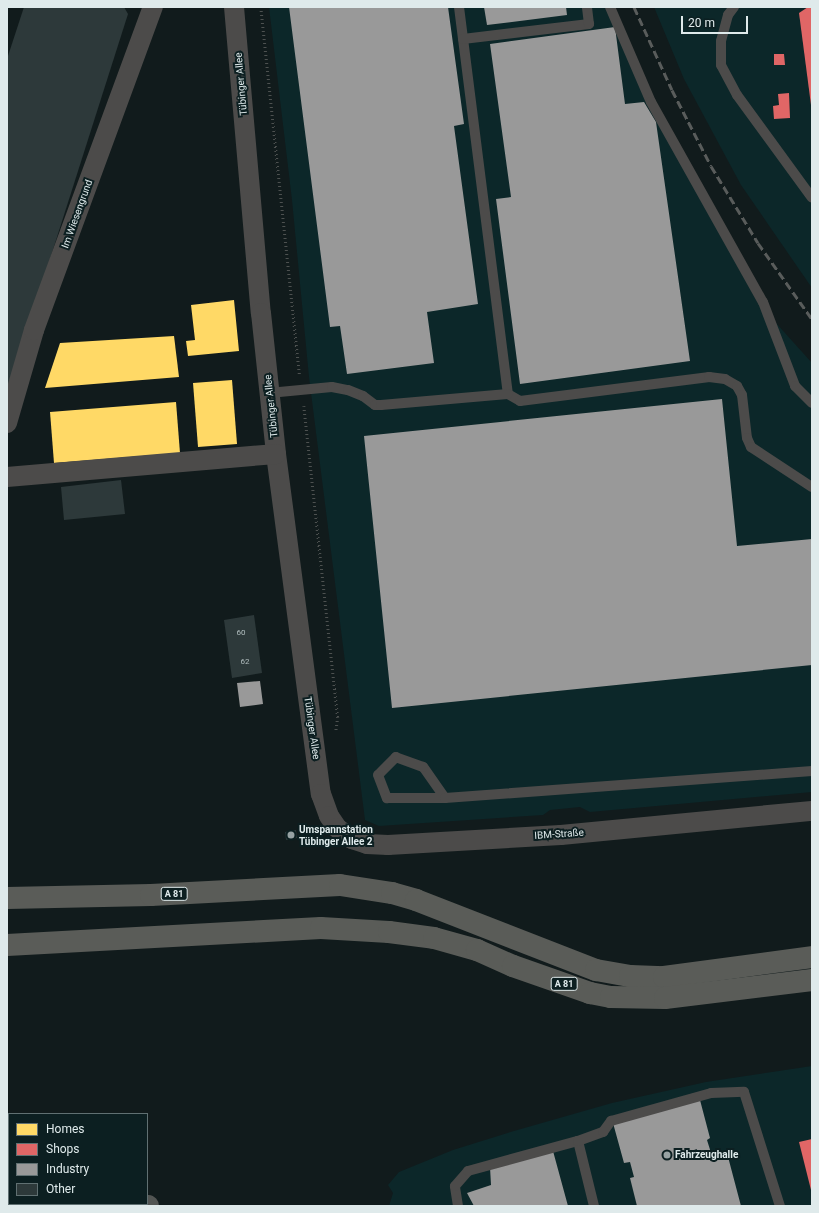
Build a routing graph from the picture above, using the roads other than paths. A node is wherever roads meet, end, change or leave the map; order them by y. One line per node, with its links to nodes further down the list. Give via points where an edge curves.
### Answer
1 (153, 7): 12 (street, Im Wiesengrund, via 34,330)
2 (234, 7): 9 (street, Tübinger Allee)
3 (459, 7): 7 (lane)
4 (587, 7): 7 (lane, via 589,24)
5 (610, 7): 11 (lane, via 651,102 763,302 795,386)
6 (734, 7): 8 (lane, via 728,15 721,41 721,65 737,96)
7 (463, 39): 10 (lane)
8 (812, 198)
9 (269, 393): 10 (lane, via 332,387 363,396 375,405); 13 (street, Tübinger Allee)
10 (508, 394): 15 (lane, via 520,401 709,377 725,379 737,386 742,395 747,438 751,447)
11 (812, 402)
12 (7, 423)
13 (276, 454): 14 (street); 18 (street, Tübinger Allee)
14 (7, 477)
15 (812, 487)
16 (812, 771): 17 (lane)
17 (444, 798): 17 (lane, via 423,767 396,757 378,774 387,798)
18 (324, 804): 19 (street, IBM-Straße, via 337,828 352,839 367,844 388,845 561,835)
19 (812, 811)
20 (7, 898): 22 (highway, A 81, via 151,895 340,885 386,892 416,900 596,970 630,976 664,977)
21 (7, 945): 23 (highway, A 81, via 321,928 389,932 434,938 477,950 513,966 590,993 611,997 666,998)
22 (812, 957)
23 (812, 980)
24 (578, 1142): 27 (lane, via 468,1171 455,1186); 28 (lane); 29 (lane, via 604,1132 611,1121 711,1093 744,1092)
25 (82, 1206): 26 (main road)
26 (148, 1206)
27 (458, 1206)
28 (594, 1206)
29 (780, 1206)

